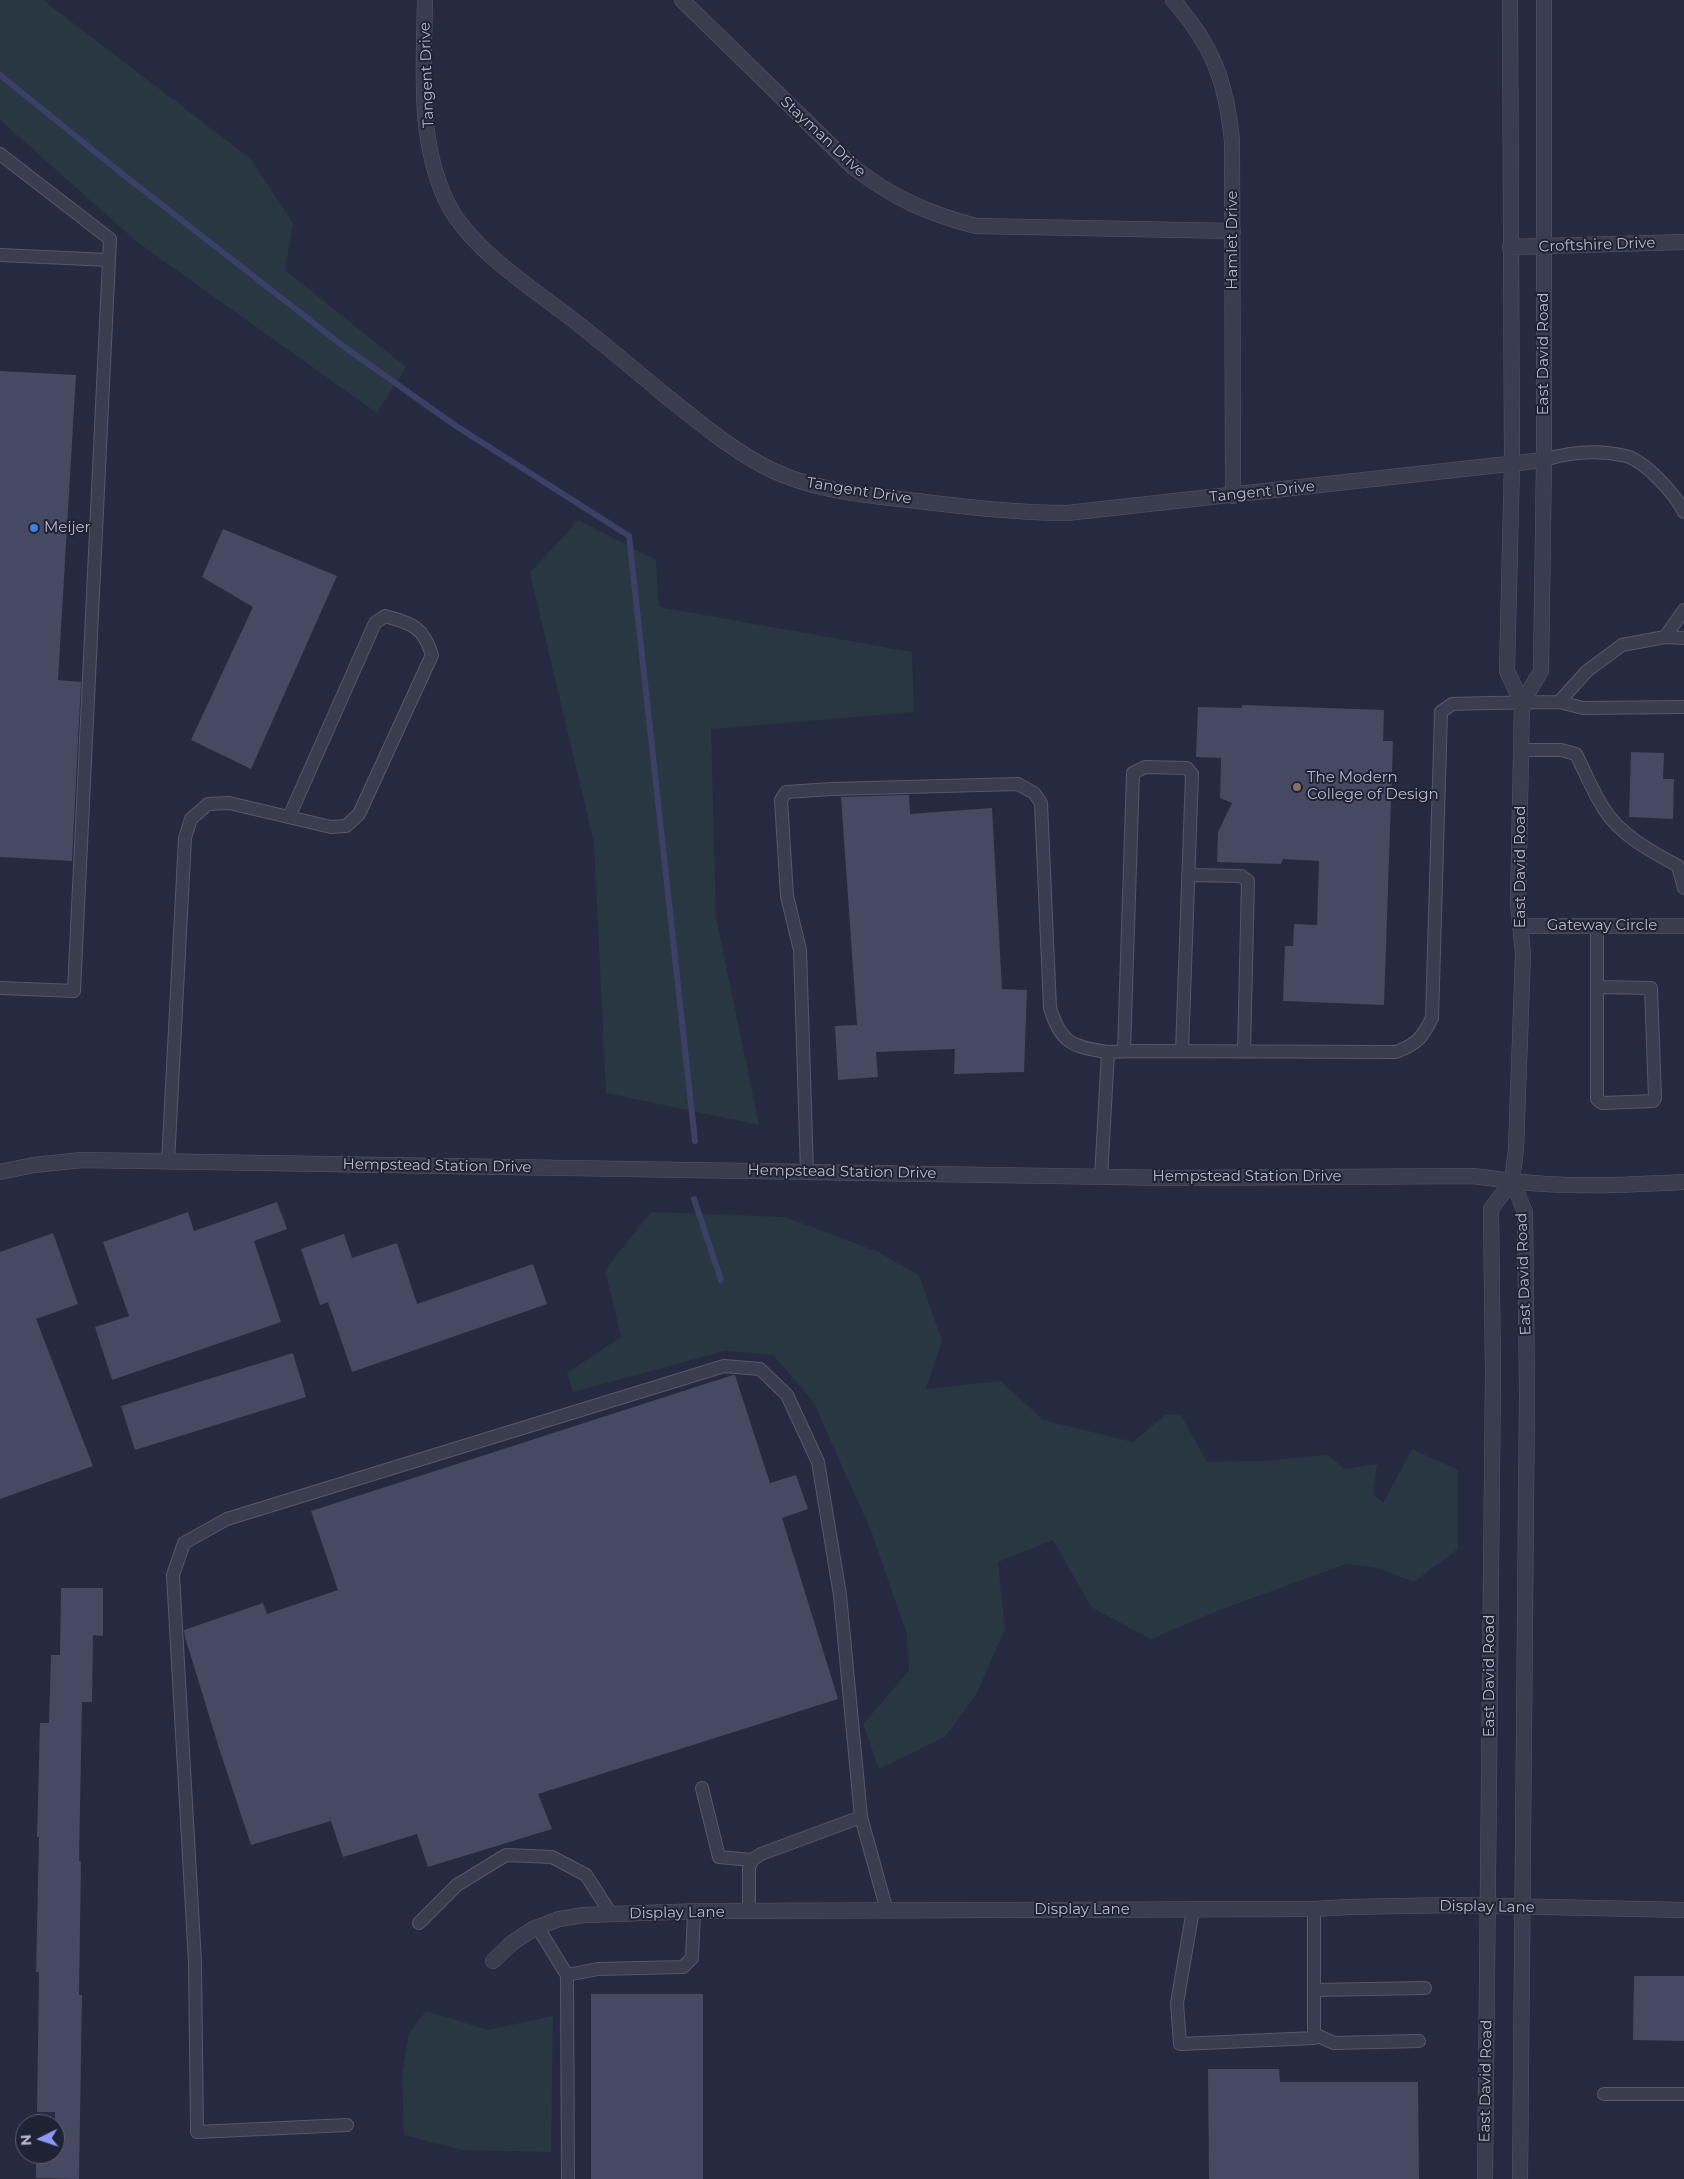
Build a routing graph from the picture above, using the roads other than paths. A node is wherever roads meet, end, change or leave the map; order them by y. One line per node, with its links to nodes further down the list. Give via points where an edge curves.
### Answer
1 (425, 0): 15 (street, Tangent Drive, via 425,115 438,183 461,224 487,252 711,432 761,465 827,489 1018,513 1067,514)
2 (682, 0): 7 (street, Stayman Drive, via 853,167 914,206 976,226)
3 (1173, 0): 7 (street, Hamlet Drive, via 1207,45 1222,82 1232,141)
4 (1510, 0): 10 (street, East David Road)
5 (1544, 0): 9 (street, East David Road)
6 (0, 154): 12 (lane, via 110,240)
7 (1233, 231): 15 (street, Hamlet Drive)
8 (1684, 242): 9 (street, Croftshire Drive)
9 (1544, 246): 10 (street, Croftshire Drive); 13 (street, East David Road)
10 (1510, 247): 14 (street, East David Road)
11 (0, 255): 12 (lane)
12 (109, 260): 31 (lane, via 74,991)
13 (1544, 460): 14 (street, Tangent Drive); 16 (lane, via 1566,453 1627,456 1655,474); 20 (street, East David Road, via 1541,671)
14 (1512, 464): 15 (street, Tangent Drive); 20 (street, East David Road, via 1507,671)
15 (1233, 496)
16 (1684, 512)
17 (1684, 610): 18 (lane)
18 (1665, 637): 19 (lane); 21 (lane, via 1622,645 1586,671)
19 (1684, 638)
20 (1522, 702): 21 (lane); 23 (street, East David Road); 33 (lane, via 1452,704 1441,712 1432,1018 1424,1034 1413,1046 1396,1052)
21 (1559, 702): 22 (lane, via 1583,708)
22 (1684, 707)
23 (1521, 750): 26 (lane, via 1561,750 1576,754 1605,811 1652,852 1678,866); 27 (street, East David Road, via 1518,903)
24 (289, 817): 24 (lane, via 331,827 346,826 360,814 432,655 427,638 412,624 385,616 375,623); 36 (lane, via 229,803 208,804 191,819 185,838)
25 (1188, 875): 32 (lane); 33 (lane, via 1241,876 1248,881); 35 (lane, via 1192,774 1187,768 1145,767 1133,772)
26 (1684, 888)
27 (1521, 926): 28 (street, Gateway Circle); 40 (street, East David Road, via 1523,954)
28 (1596, 926): 29 (street, Gateway Circle); 30 (lane)
29 (1684, 926)
30 (1597, 987): 30 (lane, via 1648,987 1652,991 1653,1101 1602,1103 1597,1099)
31 (0, 988)
32 (1182, 1051): 33 (lane); 35 (lane)
33 (1244, 1051)
34 (1108, 1052): 35 (lane); 37 (lane, via 1087,1049 1065,1039 1056,1027 1050,1008 1041,802 1034,793 1018,784 786,792 781,800 786,896 800,950); 39 (lane)
35 (1124, 1052)
36 (168, 1162): 37 (street, Hempstead Station Drive); 38 (street, Hempstead Station Drive, via 82,1160)
37 (807, 1171): 39 (street, Hempstead Station Drive)
38 (0, 1172)
39 (1101, 1176): 40 (street, Hempstead Station Drive, via 1473,1176)
40 (1512, 1180): 41 (street, Hempstead Station Drive, via 1543,1185 1608,1186); 45 (street, East David Road, via 1491,1210); 46 (street, East David Road, via 1525,1212)
41 (1684, 1182)
42 (702, 1788): 44 (lane, via 719,1857)
43 (860, 1817): 44 (lane); 51 (lane); 64 (lane, via 840,1595 818,1462 787,1395 760,1369 724,1366 227,1518 184,1544 173,1575 195,1962 196,2132)
44 (752, 1860): 50 (lane, via 749,1868)
45 (1489, 1907): 46 (street, Display Lane); 48 (street, Display Lane, via 1349,1906); 66 (street, East David Road)
46 (1522, 1908): 49 (street, Display Lane); 67 (street, East David Road)
47 (1193, 1910): 48 (street, Display Lane); 51 (street, Display Lane); 60 (lane, via 1177,2003 1180,2044 1314,2038)
48 (1314, 1910): 59 (lane)
49 (1684, 1910)
50 (750, 1911): 51 (street, Display Lane); 52 (street, Display Lane)
51 (887, 1911)
52 (694, 1912): 53 (street, Display Lane); 57 (lane, via 692,1958 683,1967 598,1969)
53 (612, 1914): 54 (lane, via 586,1875 552,1856 506,1855 457,1885); 55 (street, Display Lane, via 584,1914)
54 (419, 1924)
55 (538, 1928): 56 (street, Display Lane, via 512,1943); 57 (lane)
56 (493, 1961)
57 (567, 1975): 65 (lane)
58 (1425, 1988): 59 (lane)
59 (1314, 1990): 60 (lane)
60 (1314, 2034): 61 (lane, via 1334,2043)
61 (1419, 2041)
62 (1604, 2094): 63 (lane)
63 (1684, 2094)
64 (347, 2125)
65 (568, 2179)
66 (1485, 2179)
67 (1520, 2179)

